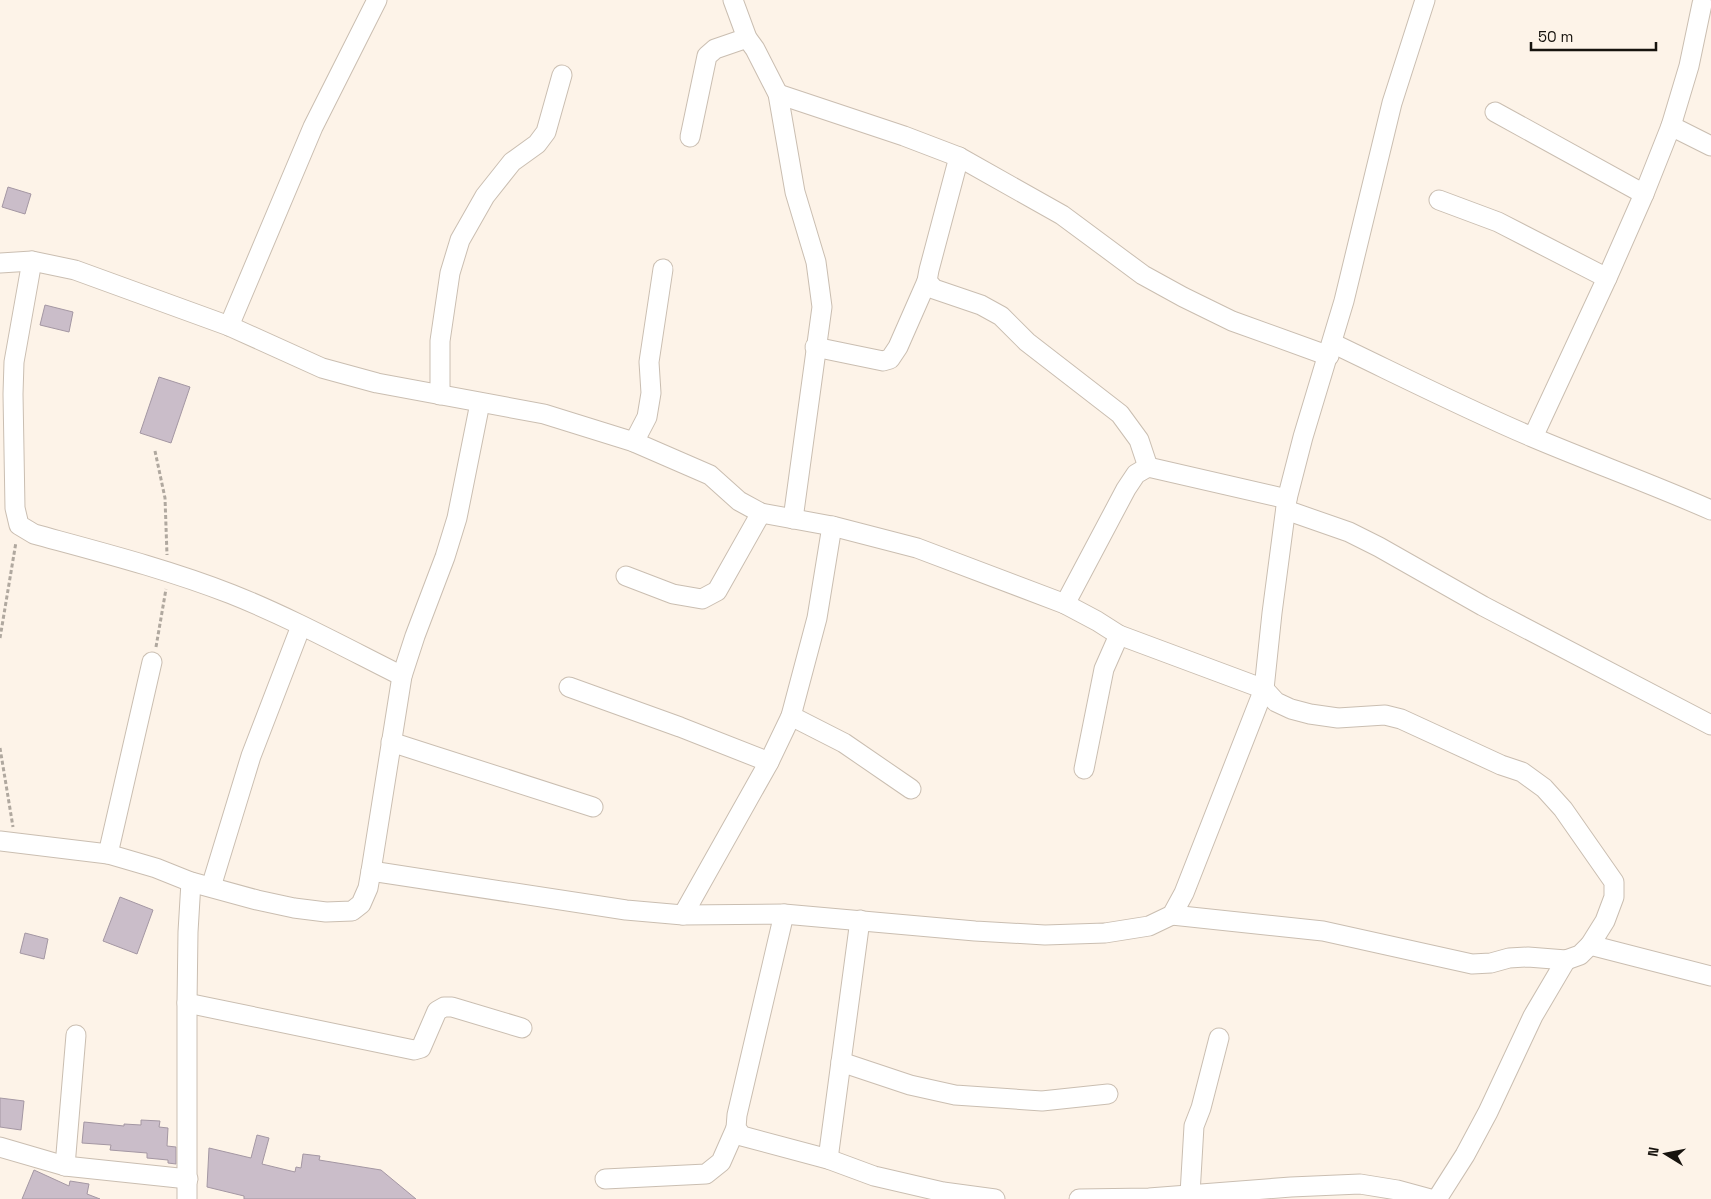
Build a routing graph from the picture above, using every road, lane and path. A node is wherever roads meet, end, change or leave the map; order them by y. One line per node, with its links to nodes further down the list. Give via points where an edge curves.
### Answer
1 (377, 0): 20 (street, via 313,127)
2 (734, 0): 5 (street)
3 (1425, 0): 22 (street, via 1392,103)
4 (1703, 4): 9 (street)
5 (747, 38): 7 (street); 10 (street, via 715,49 706,56)
6 (562, 75): 23 (street, via 546,132 537,144 512,162 484,196 460,240 450,273 440,341)
7 (778, 94): 12 (street); 21 (street, via 795,192 816,262 822,306)
8 (1495, 112): 13 (street)
9 (1671, 126): 11 (street); 13 (street)
10 (690, 138)
11 (1711, 146)
12 (959, 157): 19 (street); 22 (street, via 1062,215 1143,275 1183,297 1232,321)
13 (1644, 194): 18 (street)
14 (1439, 200): 18 (street, via 1498,222)
15 (32, 261): 16 (street); 20 (street, via 75,270); 32 (street, via 14,362 15,508)
16 (0, 264)
17 (663, 269): 26 (street, via 649,362 651,393 647,417)
18 (1606, 278): 25 (street)
19 (927, 282): 21 (street, via 890,359 882,361); 27 (street, via 934,289 981,305 1001,316 1034,347 1120,414 1139,440)
20 (229, 326): 23 (street, via 322,368)
21 (815, 347): 31 (street)
22 (1330, 349): 25 (street); 28 (street)
23 (440, 395): 24 (street)
24 (480, 403): 26 (street, via 544,414); 40 (street, via 457,518)
25 (1533, 437): 29 (street)
26 (634, 442): 30 (street, via 710,475 739,502)
27 (1148, 467): 28 (street); 35 (street, via 1136,474 1126,490)
28 (1286, 505): 42 (street); 44 (street, via 1357,536)
29 (1711, 510)
30 (761, 513): 31 (street); 34 (street, via 717,591 702,599 672,594)
31 (793, 519): 33 (street)
32 (19, 525): 36 (street, via 34,534 168,572 232,595); 38 (path)
33 (832, 526): 35 (street, via 917,548); 43 (street, via 817,618)
34 (626, 576)
35 (1065, 604): 37 (street)
36 (301, 626): 40 (street); 55 (street, via 251,756)
37 (1119, 635): 42 (street); 48 (street, via 1104,669)
38 (0, 638)
39 (152, 662): 52 (street)
40 (402, 676): 45 (street)
41 (570, 687): 47 (street)
42 (1264, 689): 57 (street, via 1184,893); 60 (street, via 1276,702 1310,714 1338,718 1385,715 1401,720 1522,772 1544,788 1563,809 1614,882 1614,897 1605,921)
43 (791, 716): 47 (street); 49 (street, via 844,743)
44 (1711, 725)
45 (391, 742): 50 (street); 53 (street)
46 (0, 748): 51 (path)
47 (770, 762): 58 (street)
48 (1084, 769)
49 (912, 790)
50 (593, 807)
51 (7, 842): 52 (street)
52 (108, 854): 54 (street)
53 (371, 871): 55 (street, via 361,904 352,911 294,908); 58 (street, via 626,910)
54 (192, 882): 55 (street); 63 (street)
55 (211, 887)
56 (784, 914): 58 (street); 59 (street); 69 (street)
57 (1172, 914): 59 (street, via 1149,926 1106,933 1045,935); 61 (street, via 1323,932 1472,964 1528,957)
58 (683, 915)
59 (860, 920): 67 (street)
60 (1590, 945): 61 (street, via 1580,955); 62 (street)
61 (1566, 960): 82 (street, via 1533,1016 1484,1121)
62 (1711, 976)
63 (187, 1003): 64 (street, via 414,1050 421,1048 436,1011 444,1007); 73 (street)
64 (522, 1028)
65 (76, 1035): 72 (street)
66 (1219, 1038): 75 (street, via 1194,1126)
67 (841, 1062): 68 (street, via 910,1085 956,1094 1042,1101); 71 (street)
68 (1108, 1094)
69 (736, 1128): 71 (street, via 742,1136); 74 (street, via 721,1162 706,1174)
70 (0, 1147): 72 (street)
71 (828, 1159): 79 (street, via 874,1176 943,1192)
72 (65, 1166): 73 (street)
73 (188, 1179): 78 (street)
74 (605, 1179)
75 (1190, 1194): 76 (street); 77 (street)
76 (1253, 1194): 81 (street, via 1360,1184)
77 (1149, 1198): 80 (street)
78 (187, 1199)
79 (995, 1199)
80 (1080, 1199)
81 (1430, 1199)
82 (1437, 1199)

